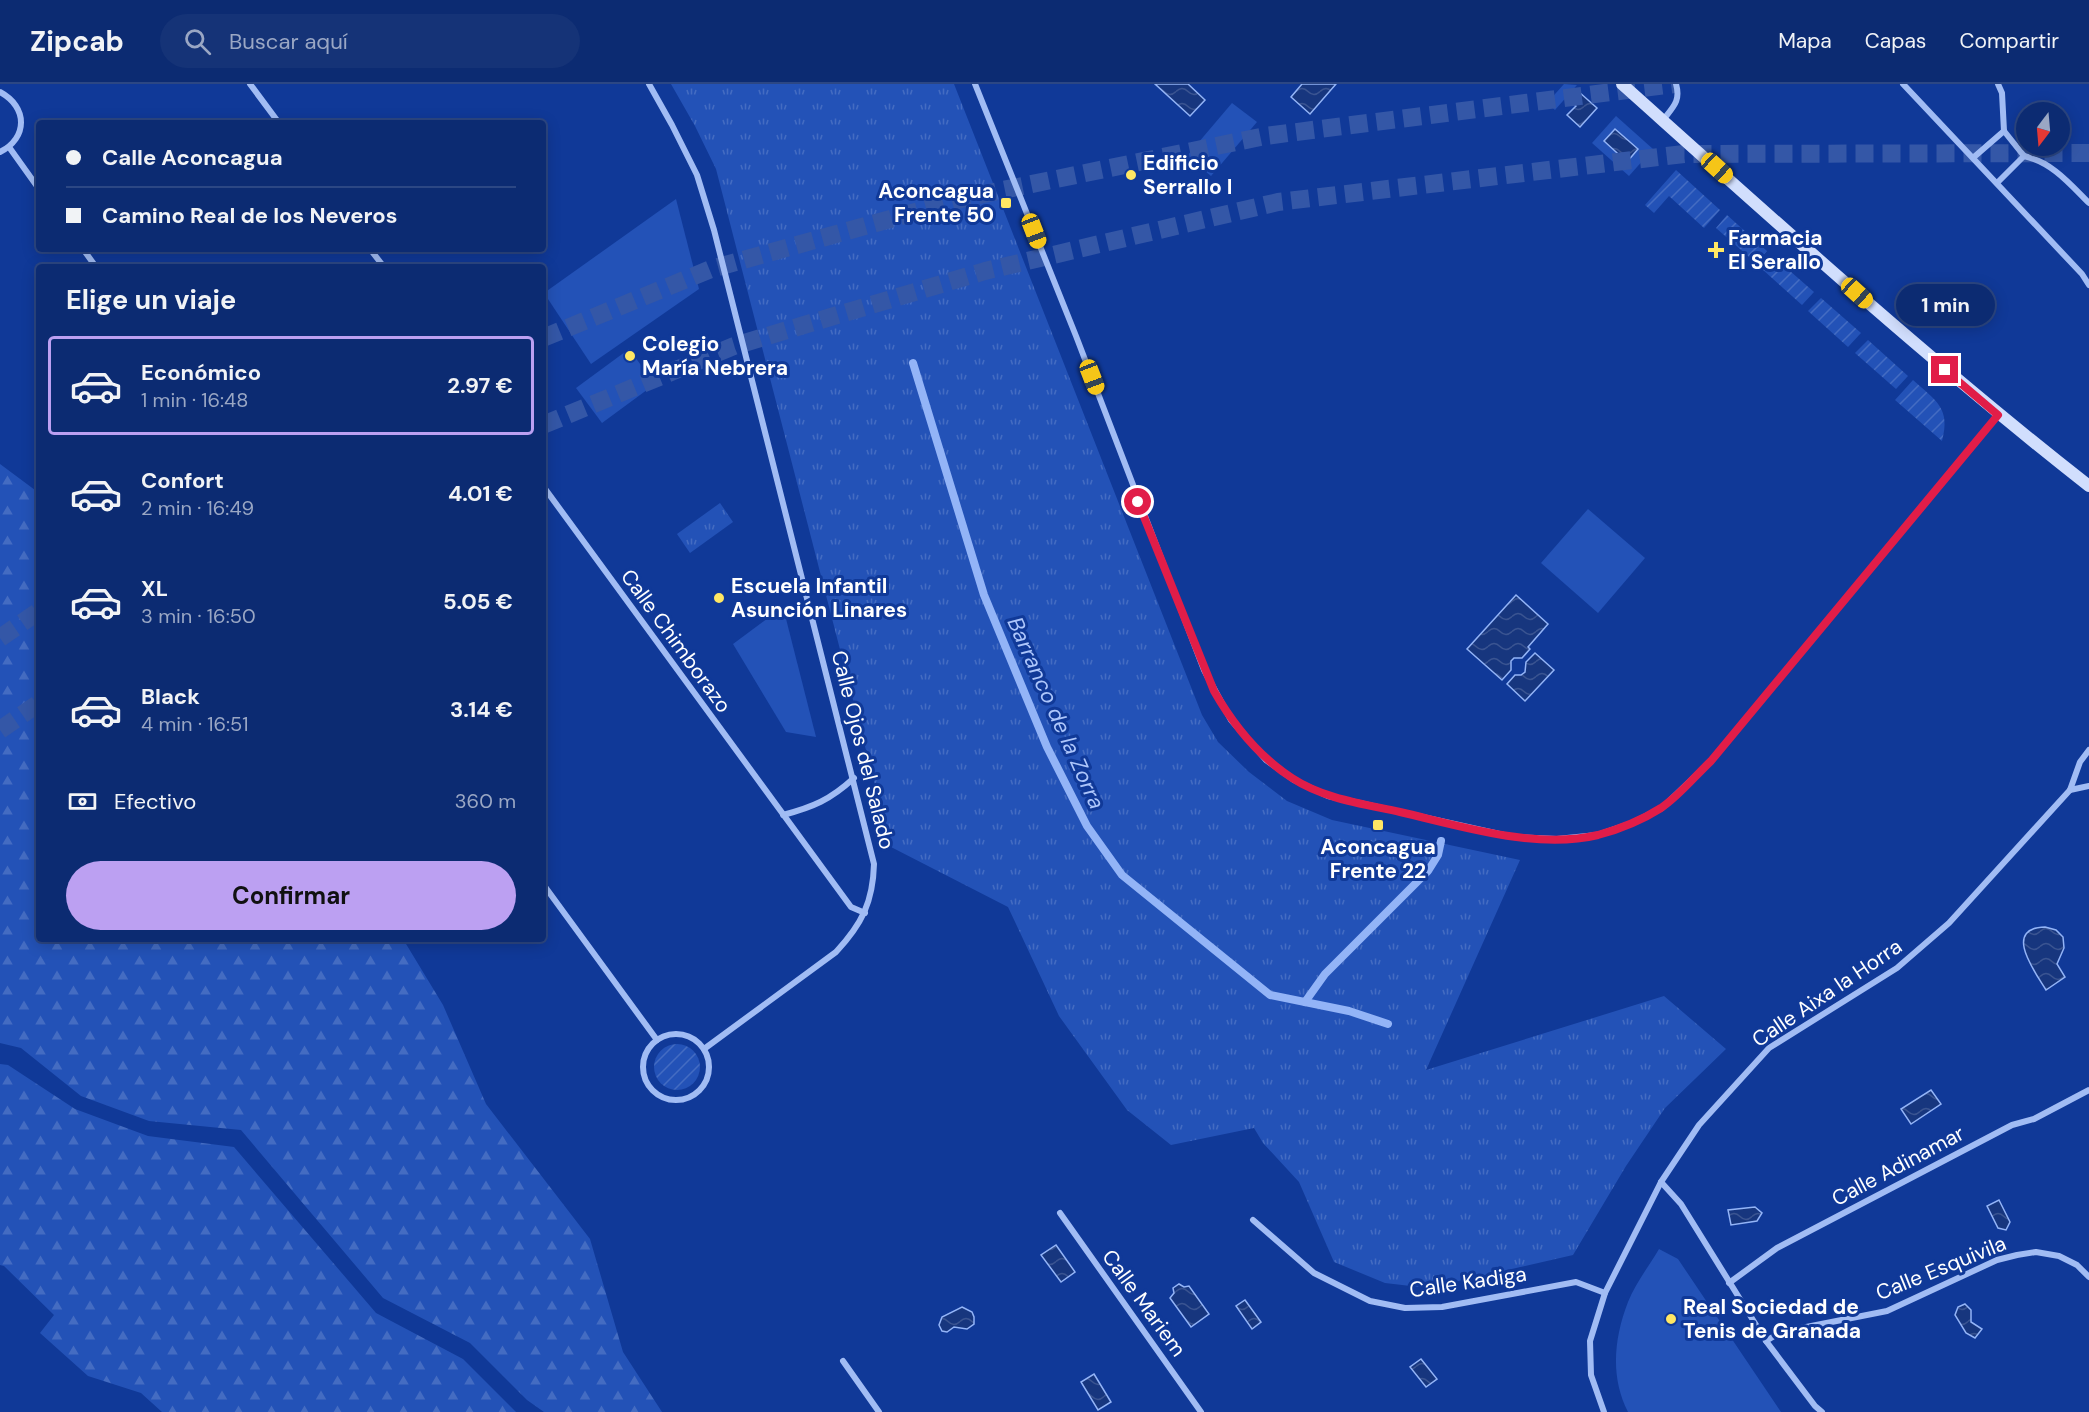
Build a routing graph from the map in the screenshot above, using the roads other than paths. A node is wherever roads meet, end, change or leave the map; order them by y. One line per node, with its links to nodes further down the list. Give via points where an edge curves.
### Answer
1 (250, 84): 9 (street)
2 (649, 84): 27 (street, Calle Ojos del Salado, via 697,175 714,230)
3 (975, 84): 23 (street, via 1214,691 1231,720 1266,760 1294,780 1328,796 1513,837 1557,839 1597,835 1662,808 1711,761)
4 (1622, 84): 10 (street)
5 (1676, 84): 10 (street, via 1679,94)
6 (1903, 84): 16 (street)
7 (1998, 84): 11 (street)
8 (0, 92): 13 (street, via 9,97 20,113 20,132)
9 (277, 120)
10 (1663, 120): 23 (street)
11 (2004, 131): 12 (street); 16 (street)
12 (2016, 145)
13 (9, 147): 14 (street); 18 (street)
14 (0, 152)
15 (2025, 156): 17 (street); 19 (street, via 2056,171)
16 (1974, 157): 17 (street)
17 (1997, 183): 22 (street)
18 (36, 185)
19 (2089, 203)
20 (372, 252): 21 (street)
21 (382, 264)
22 (2089, 285)
23 (1998, 415): 24 (street)
24 (2089, 486)
25 (546, 490): 30 (street, Calle Chimborazo)
26 (2089, 750): 29 (street, Calle Aixa la Horra)
27 (854, 778): 30 (street, via 819,804); 32 (street, Calle Ojos del Salado, via 874,864 873,887)
28 (2089, 786): 29 (street)
29 (2070, 790): 36 (street, Calle Aixa la Horra, via 1949,923 1897,968 1769,1048 1699,1125)
30 (783, 815): 32 (street, Calle Chimborazo, via 851,907)
31 (546, 888): 33 (street)
32 (865, 913): 34 (street, Calle Ojos del Salado, via 836,952)
33 (657, 1040): 34 (street, via 677,1034 697,1041); 34 (street, via 644,1058 645,1080 651,1089 670,1100 692,1097 700,1090 709,1070)
34 (704, 1049)
35 (2089, 1090): 40 (street, Calle Adinamar, via 2034,1119 2012,1125 1777,1248)
36 (1661, 1182): 40 (street, via 1681,1204); 41 (street, Calle Aixa la Horra)
37 (1060, 1213): 45 (street, Calle Mariem)
38 (1253, 1220): 41 (street, Calle Kadiga, via 1314,1273 1370,1301 1405,1308 1442,1307 1576,1282)
39 (2089, 1277): 42 (street, Calle Esquivila, via 2059,1256 2036,1252 2017,1255 1997,1260 1887,1311 1781,1332)
40 (1729, 1283): 42 (street)
41 (1605, 1293): 46 (street, Calle Aixa la Horra, via 1590,1341 1591,1375)
42 (1766, 1341): 47 (street)
43 (843, 1361): 44 (street)
44 (879, 1412)
45 (1201, 1412)
46 (1604, 1412)
47 (1822, 1412)

